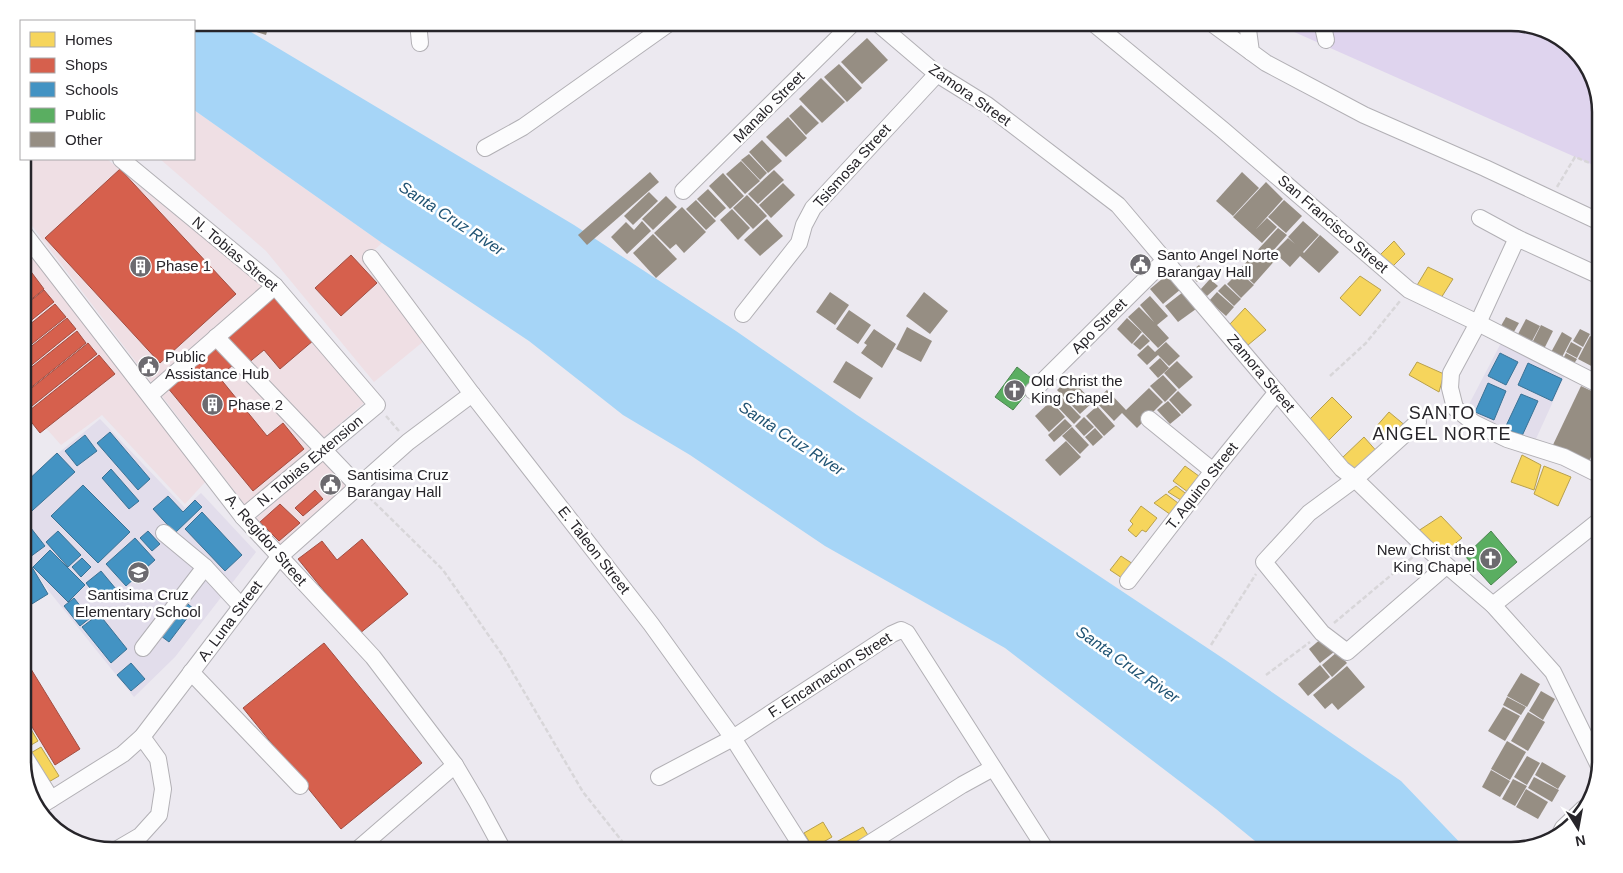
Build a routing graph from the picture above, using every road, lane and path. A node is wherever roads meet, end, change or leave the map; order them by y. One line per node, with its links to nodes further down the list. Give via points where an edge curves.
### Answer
1 (419, 31): 10 (street)
2 (657, 31): 13 (street, via 523,127)
3 (845, 31): 16 (street, Manalo Street)
4 (893, 31): 12 (street, Zamora Street)
5 (1103, 31): 26 (street, San Francisco Street)
6 (1222, 31): 11 (street)
7 (1248, 31): 11 (street)
8 (1324, 31): 9 (street)
9 (1326, 40)
10 (420, 43)
11 (1251, 52): 17 (street, via 1364,115)
12 (937, 74): 23 (street, Zamora Street, via 987,105 1118,205); 27 (street, Tsismosa Street, via 813,208 799,244)
13 (485, 148)
14 (122, 160): 25 (street, N. Tobias Street)
15 (1592, 164): 17 (path, via 1575,157)
16 (683, 191)
17 (1550, 199): 19 (street)
18 (1480, 218): 20 (street)
19 (1592, 218)
20 (1517, 238): 24 (street); 28 (street)
21 (31, 242): 35 (street, A. Regidor Street)
22 (371, 258): 34 (street, E. Taleon Street)
23 (1165, 260): 32 (street, Apo Street); 33 (street, Zamora Street)
24 (1592, 272)
25 (275, 286): 29 (street); 36 (street, N. Tobias Street)
26 (1409, 290): 28 (street, San Francisco Street); 30 (path, via 1366,343)
27 (743, 314)
28 (1478, 322): 31 (street, San Francisco Street); 42 (street, via 1451,373 1450,388 1455,408 1474,423 1508,439 1564,457)
29 (216, 337): 35 (street); 40 (street)
30 (1330, 376)
31 (1592, 381)
32 (1033, 391)
33 (1277, 392): 41 (street, T. Aquino Street); 43 (street, Zamora Street, via 1342,469)
34 (472, 394): 39 (street, A. Luna Street); 62 (street, E. Taleon Street, via 651,624)
35 (150, 395): 45 (street, A. Regidor Street)
36 (377, 405): 39 (path); 40 (street, N. Tobias Extension)
37 (1149, 419): 41 (street)
38 (1418, 422): 43 (street)
39 (408, 442): 44 (street, A. Luna Street)
40 (324, 450): 44 (street); 45 (street, N. Tobias Extension)
41 (1213, 471): 53 (street, T. Aquino Street)
42 (1592, 471)
43 (1355, 479): 48 (street, Zamora Street); 50 (street, via 1309,513)
44 (358, 486): 49 (street, A. Luna Street); 74 (path, via 443,570 503,656 583,792)
45 (243, 517): 49 (street, A. Regidor Street)
46 (1592, 526): 54 (street)
47 (164, 534): 52 (street)
48 (1424, 546): 51 (street, Zamora Street); 56 (path)
49 (279, 557): 55 (street, A. Luna Street); 64 (street, A. Regidor Street, via 373,657)
50 (1264, 562): 56 (street); 57 (path)
51 (1446, 566): 54 (street, Zamora Street); 56 (street, via 1347,652)
52 (205, 567): 55 (street); 58 (street)
53 (1128, 581)
54 (1493, 605): 63 (street, Zamora Street, via 1553,672)
55 (241, 606): 59 (street, A. Luna Street)
56 (1322, 633): 60 (path)
57 (1210, 645)
58 (143, 648)
59 (191, 672): 61 (street, A. Luna Street); 68 (street)
60 (1266, 675)
61 (142, 737): 69 (street, A. Luna Street, via 123,754); 71 (street, via 158,759 163,789 159,815 140,836)
62 (733, 738): 66 (street, F. Encarnacion Street, via 901,630 907,633); 67 (street, F. Encarnacion Street); 75 (street, E. Taleon Street)
63 (1592, 746)
64 (455, 765): 72 (street); 73 (street, A. Regidor Street)
65 (31, 767): 69 (street)
66 (993, 768): 76 (street); 77 (street, F. Encarnacion Street)
67 (658, 777)
68 (300, 786)
69 (51, 799): 70 (street, A. Luna Street)
70 (44, 804)
71 (130, 842)
72 (366, 842)
73 (499, 842)
74 (623, 842)
75 (799, 842)
76 (872, 842)
77 (1041, 842)

